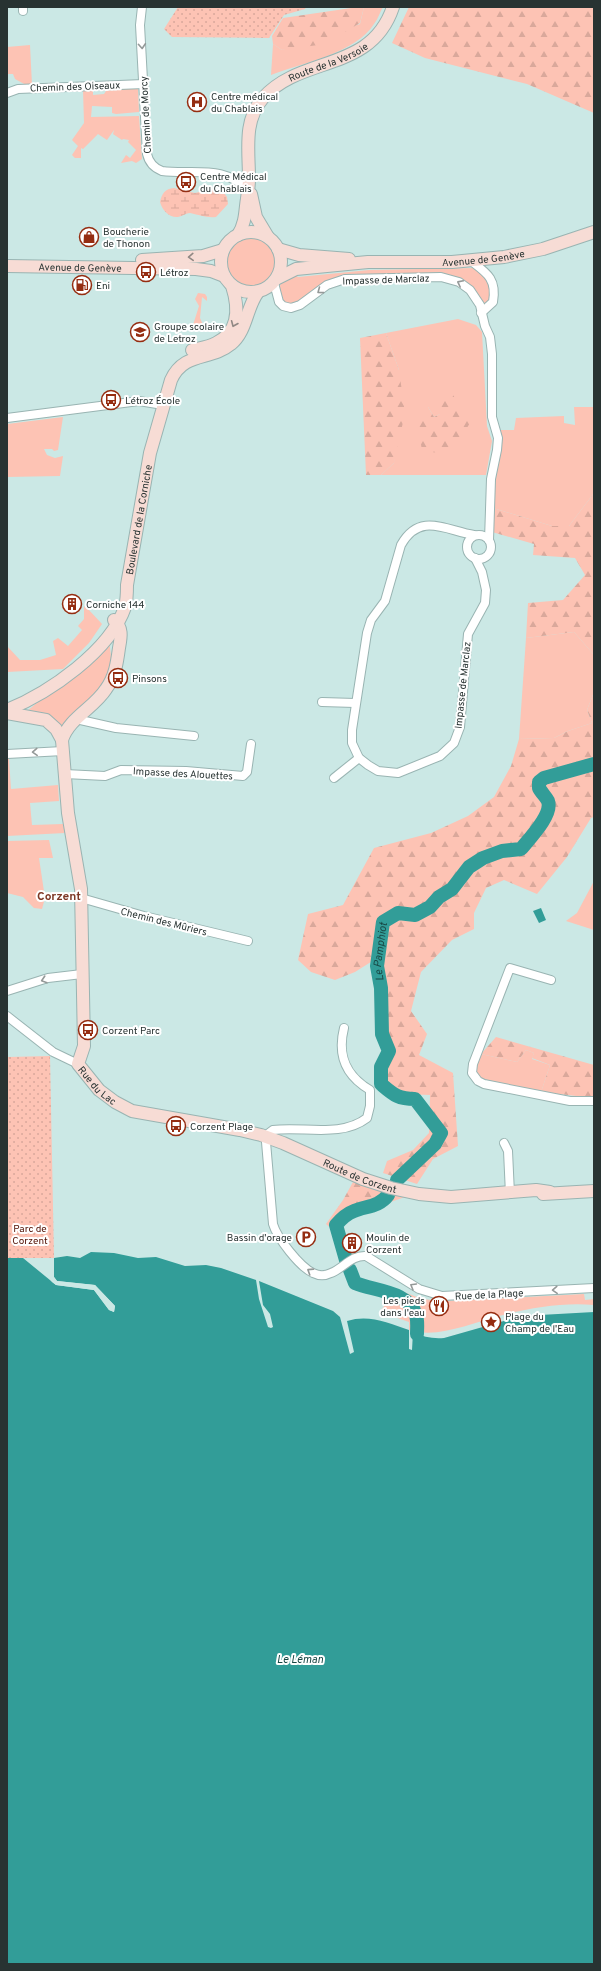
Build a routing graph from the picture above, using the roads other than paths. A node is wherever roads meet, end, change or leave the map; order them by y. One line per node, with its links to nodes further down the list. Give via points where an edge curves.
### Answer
1 (142, 7): 3 (street, Chemin de Morcy, one-way to 3, via 140,25)
2 (393, 7): 5 (street, Route de la Versoie, via 380,31 363,48 287,80 262,99 253,114 248,130)
3 (144, 84): 4 (street, Chemin des Oiseaux, via 18,88); 5 (street, Chemin de Morcy, via 147,154 153,167 165,172 222,174)
4 (7, 93)
5 (248, 186): 7 (street, Route de la Versoie, via 244,223); 8 (street, Route de la Versoie, via 256,218)
6 (594, 232): 12 (street, Avenue de Genève, via 528,252)
7 (238, 235): 8 (street, via 253,232); 10 (street, via 231,239)
8 (268, 237): 9 (street)
9 (278, 249): 13 (street, Avenue de Genève, via 299,256 336,257); 16 (street, via 282,263)
10 (224, 250): 11 (street, Avenue de Genève, one-way to 11, via 205,256 158,259); 15 (street, via 221,260)
11 (7, 260)
12 (471, 261): 13 (street, Avenue de Genève); 19 (street, via 489,275 493,282 494,302)
13 (368, 262): 16 (street, Avenue de Genève, via 296,269)
14 (7, 266): 15 (street, Avenue de Genève, via 196,269)
15 (224, 276): 17 (street)
16 (276, 280): 18 (street); 19 (street, Impasse de Marclaz, one-way to 16, via 480,305 470,290 459,282 446,278 339,280 291,308 279,302)
17 (232, 286): 18 (street, via 242,292); 20 (street, Boulevard de la Corniche, one-way to 20, via 237,306 234,324 223,339)
18 (258, 292): 20 (street, Boulevard de la Corniche, via 235,340 223,350)
19 (481, 313): 23 (street, Impasse de Marclaz, via 490,337 492,417 498,438 491,480)
20 (207, 351): 21 (street, Boulevard de la Corniche, via 188,352 167,373)
21 (159, 404): 22 (street, via 139,401); 31 (street, Boulevard de la Corniche, via 125,605)
22 (7, 418)
23 (488, 524): 25 (street); 26 (street, Impasse de Marclaz)
24 (457, 531): 25 (street); 27 (street, Impasse de Marclaz); 33 (street, via 449,527 432,525 420,527 405,538 385,601 370,620)
25 (476, 535): 26 (street); 27 (street, via 470,538)
26 (489, 540): 28 (street, Impasse de Marclaz, via 491,548)
27 (466, 545): 29 (street, Impasse de Marclaz, via 468,553)
28 (487, 556): 29 (street); 30 (street, Impasse de Marclaz)
29 (475, 558): 30 (street, Impasse de Marclaz)
30 (482, 572): 40 (street, Impasse de Marclaz, via 486,590 485,603 468,634 460,727 454,743 440,756 398,773 378,771)
31 (114, 628): 34 (street, Boulevard de la Corniche, via 98,649 76,668 43,692); 35 (street, Boulevard de la Corniche, via 117,664 107,688)
32 (322, 702): 33 (street)
33 (355, 704): 40 (street, via 351,736)
34 (7, 711): 38 (street, via 46,720 56,729)
35 (76, 719): 36 (street, via 116,728); 38 (street, Boulevard de la Corniche, via 65,733)
36 (194, 736)
37 (251, 744): 41 (street, Impasse des Alouettes, via 247,772 243,776 186,771 121,770 105,776)
38 (62, 746): 39 (street, one-way to 39); 41 (street, Rue du Lac)
39 (7, 754)
40 (359, 758): 42 (street)
41 (65, 774): 43 (street, Rue du Lac)
42 (334, 778)
43 (81, 898): 44 (street, Chemin des Mûriers, via 138,915); 45 (street, Rue du Lac)
44 (248, 941)
45 (82, 974): 47 (street, one-way to 47, via 48,978); 50 (street, Rue du Lac, via 84,1050)
46 (551, 980): 51 (street, via 510,968 473,1064 472,1073 484,1084 570,1101)
47 (7, 991)
48 (7, 1016): 50 (street, via 53,1052)
49 (344, 1028): 52 (street, via 340,1042 344,1064 358,1083 370,1090 367,1118 362,1122 336,1128 273,1130)
50 (78, 1064): 52 (street, Rue du Lac, via 99,1090 132,1111)
51 (594, 1101)
52 (268, 1137): 57 (street, Route de Corzent, via 384,1186 419,1194 457,1197 475,1198); 58 (street, Rue de la Plage, one-way to 52, via 442,1296 419,1289 370,1257 361,1256 348,1261 332,1273 314,1274 298,1260 279,1236 272,1221 266,1147)
53 (504, 1143): 57 (street, via 508,1151)
54 (594, 1187): 55 (street, Route de Corzent)
55 (567, 1191): 56 (street, Route de Corzent); 57 (street, Route de Corzent, via 524,1195)
56 (594, 1191)
57 (510, 1193)
58 (594, 1288)

